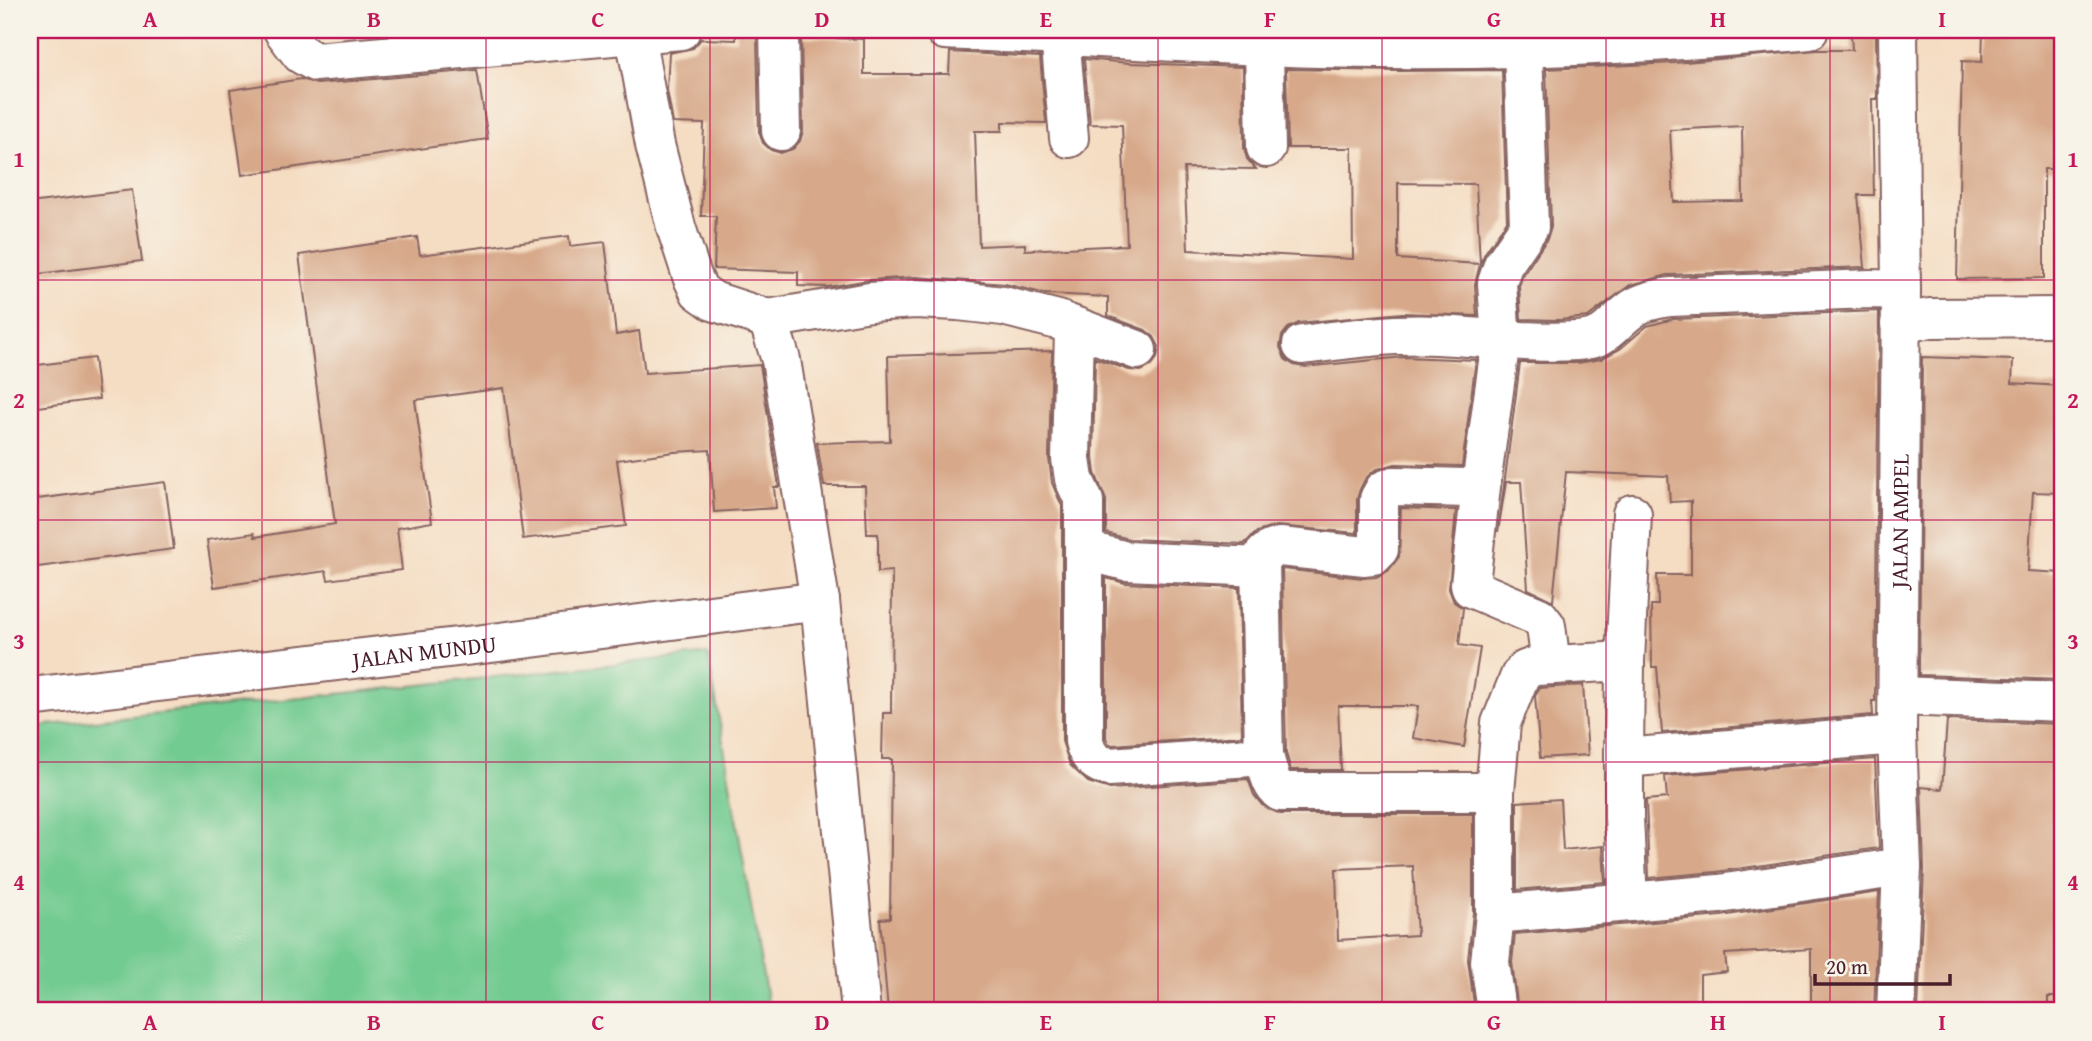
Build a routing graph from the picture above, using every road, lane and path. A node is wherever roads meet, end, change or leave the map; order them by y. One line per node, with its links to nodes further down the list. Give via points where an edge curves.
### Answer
1 (283, 30): 7 (street, via 301,54 315,62)
2 (681, 30): 7 (street)
3 (779, 30): 12 (street)
4 (945, 30): 8 (street)
5 (1809, 30): 9 (street)
6 (1898, 30): 15 (street, JALAN AMPEL)
7 (635, 35): 17 (street, via 655,145 676,227 699,291 713,301)
8 (1060, 35): 10 (street); 13 (street)
9 (1612, 37): 11 (street)
10 (1264, 47): 11 (street); 14 (street)
11 (1523, 47): 19 (street, via 1529,227 1503,265 1497,283)
12 (781, 131)
13 (1069, 138)
14 (1266, 148)
15 (1901, 307): 16 (street, via 1930,318); 19 (street, via 1870,289 1671,296 1632,308 1602,336 1578,341); 29 (street, JALAN AMPEL)
16 (2062, 317)
17 (768, 319): 18 (street, via 915,299 1003,306); 26 (street, via 782,360)
18 (1074, 328): 21 (street); 24 (street, via 1071,459 1084,502)
19 (1501, 340): 20 (street, via 1404,335); 22 (street)
20 (1302, 345)
21 (1137, 350)
22 (1482, 478): 25 (street, via 1467,488 1394,486 1384,490 1379,499 1379,549 1373,555 1280,547 1266,552); 28 (street, via 1471,588 1539,617 1546,626)
23 (1632, 514): 27 (street)
24 (1084, 550): 25 (street, via 1126,561); 33 (street, via 1086,752 1109,767)
25 (1260, 567): 33 (street)
26 (820, 601): 30 (street, JALAN MUNDU); 39 (street)
27 (1625, 662): 28 (street); 34 (street)
28 (1551, 666): 35 (street, via 1525,670 1520,676 1502,723)
29 (1898, 696): 31 (street); 32 (street, JALAN AMPEL)
30 (30, 697)
31 (2062, 702)
32 (1897, 735): 34 (street); 36 (street, JALAN AMPEL)
33 (1264, 756): 35 (street, via 1280,792)
34 (1624, 758): 37 (street)
35 (1495, 792): 38 (street)
36 (1902, 867): 37 (street, via 1719,894); 41 (street, JALAN AMPEL)
37 (1628, 902): 38 (street)
38 (1495, 914): 40 (street, via 1490,962)
39 (860, 1011)
40 (1497, 1011)
41 (1896, 1011)

